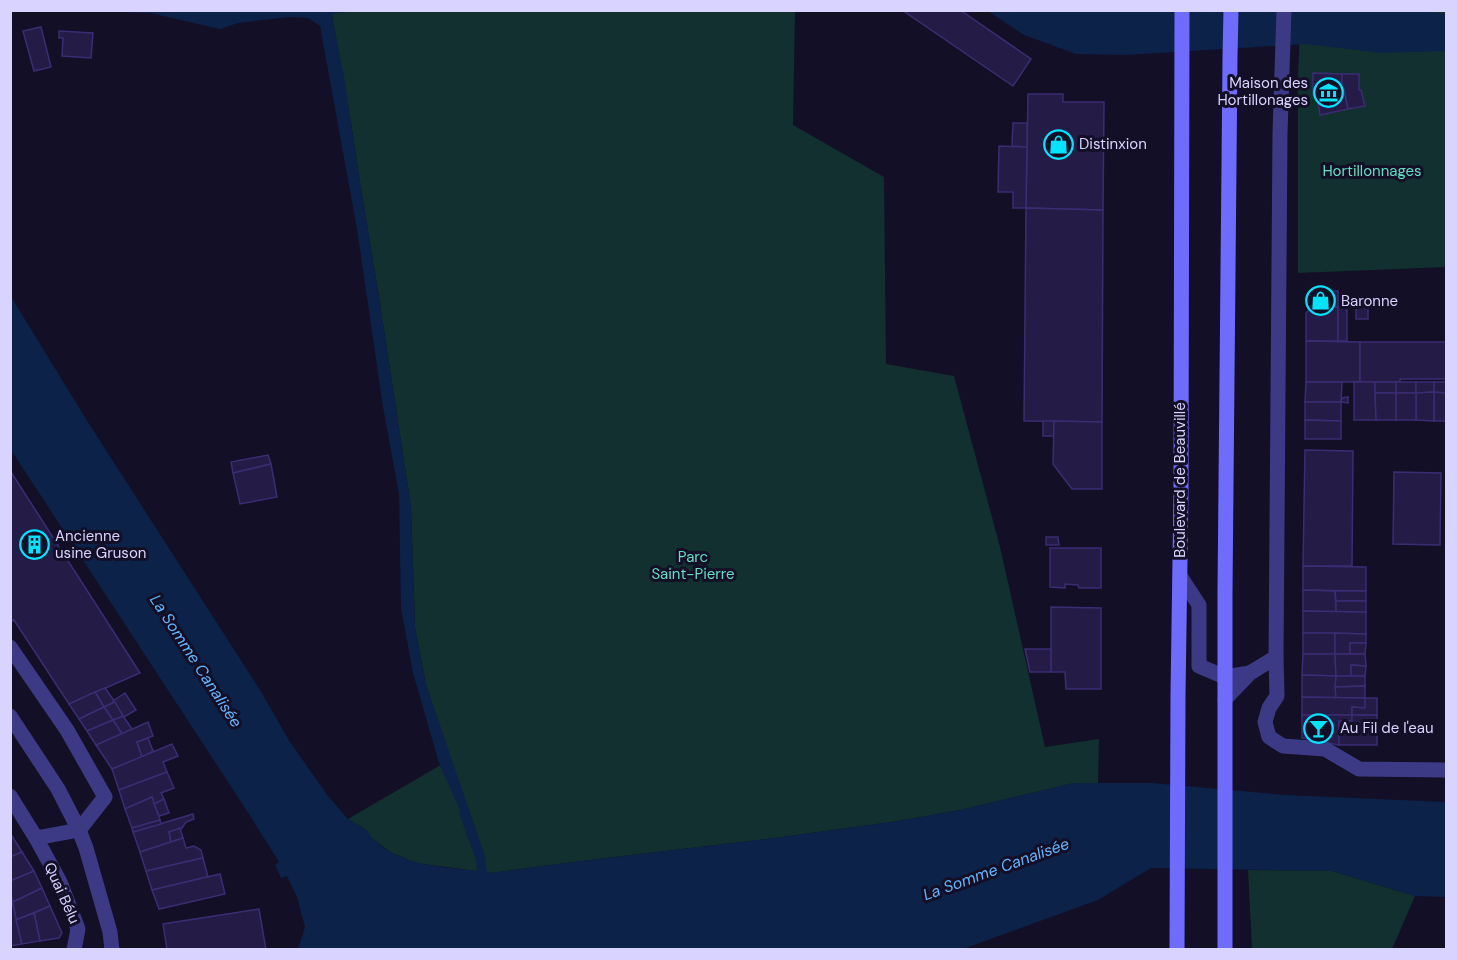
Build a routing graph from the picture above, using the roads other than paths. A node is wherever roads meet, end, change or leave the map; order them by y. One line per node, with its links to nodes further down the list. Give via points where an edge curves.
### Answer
1 (1182, 10): 4 (main road, Boulevard de Beauvillé)
2 (1231, 10): 8 (main road)
3 (1284, 10): 6 (street)
4 (1180, 576): 8 (street, via 1199,604 1198,666); 17 (main road, Boulevard de Beauvillé)
5 (10, 647): 13 (street, via 67,730 105,797)
6 (1276, 657): 7 (street); 11 (street, via 1277,696 1265,722 1269,737 1283,746 1325,749 1359,769)
7 (1250, 673): 8 (street); 9 (street)
8 (1225, 677): 9 (main road)
9 (1225, 699): 18 (main road)
10 (10, 717): 13 (street, via 58,789)
11 (1446, 770)
12 (10, 796): 14 (street, Quai Bélu)
13 (79, 830): 14 (street); 16 (street)
14 (36, 838): 15 (street, Quai Bélu, via 60,882 78,929)
15 (74, 950)
16 (112, 950)
17 (1177, 950)
18 (1225, 950)

